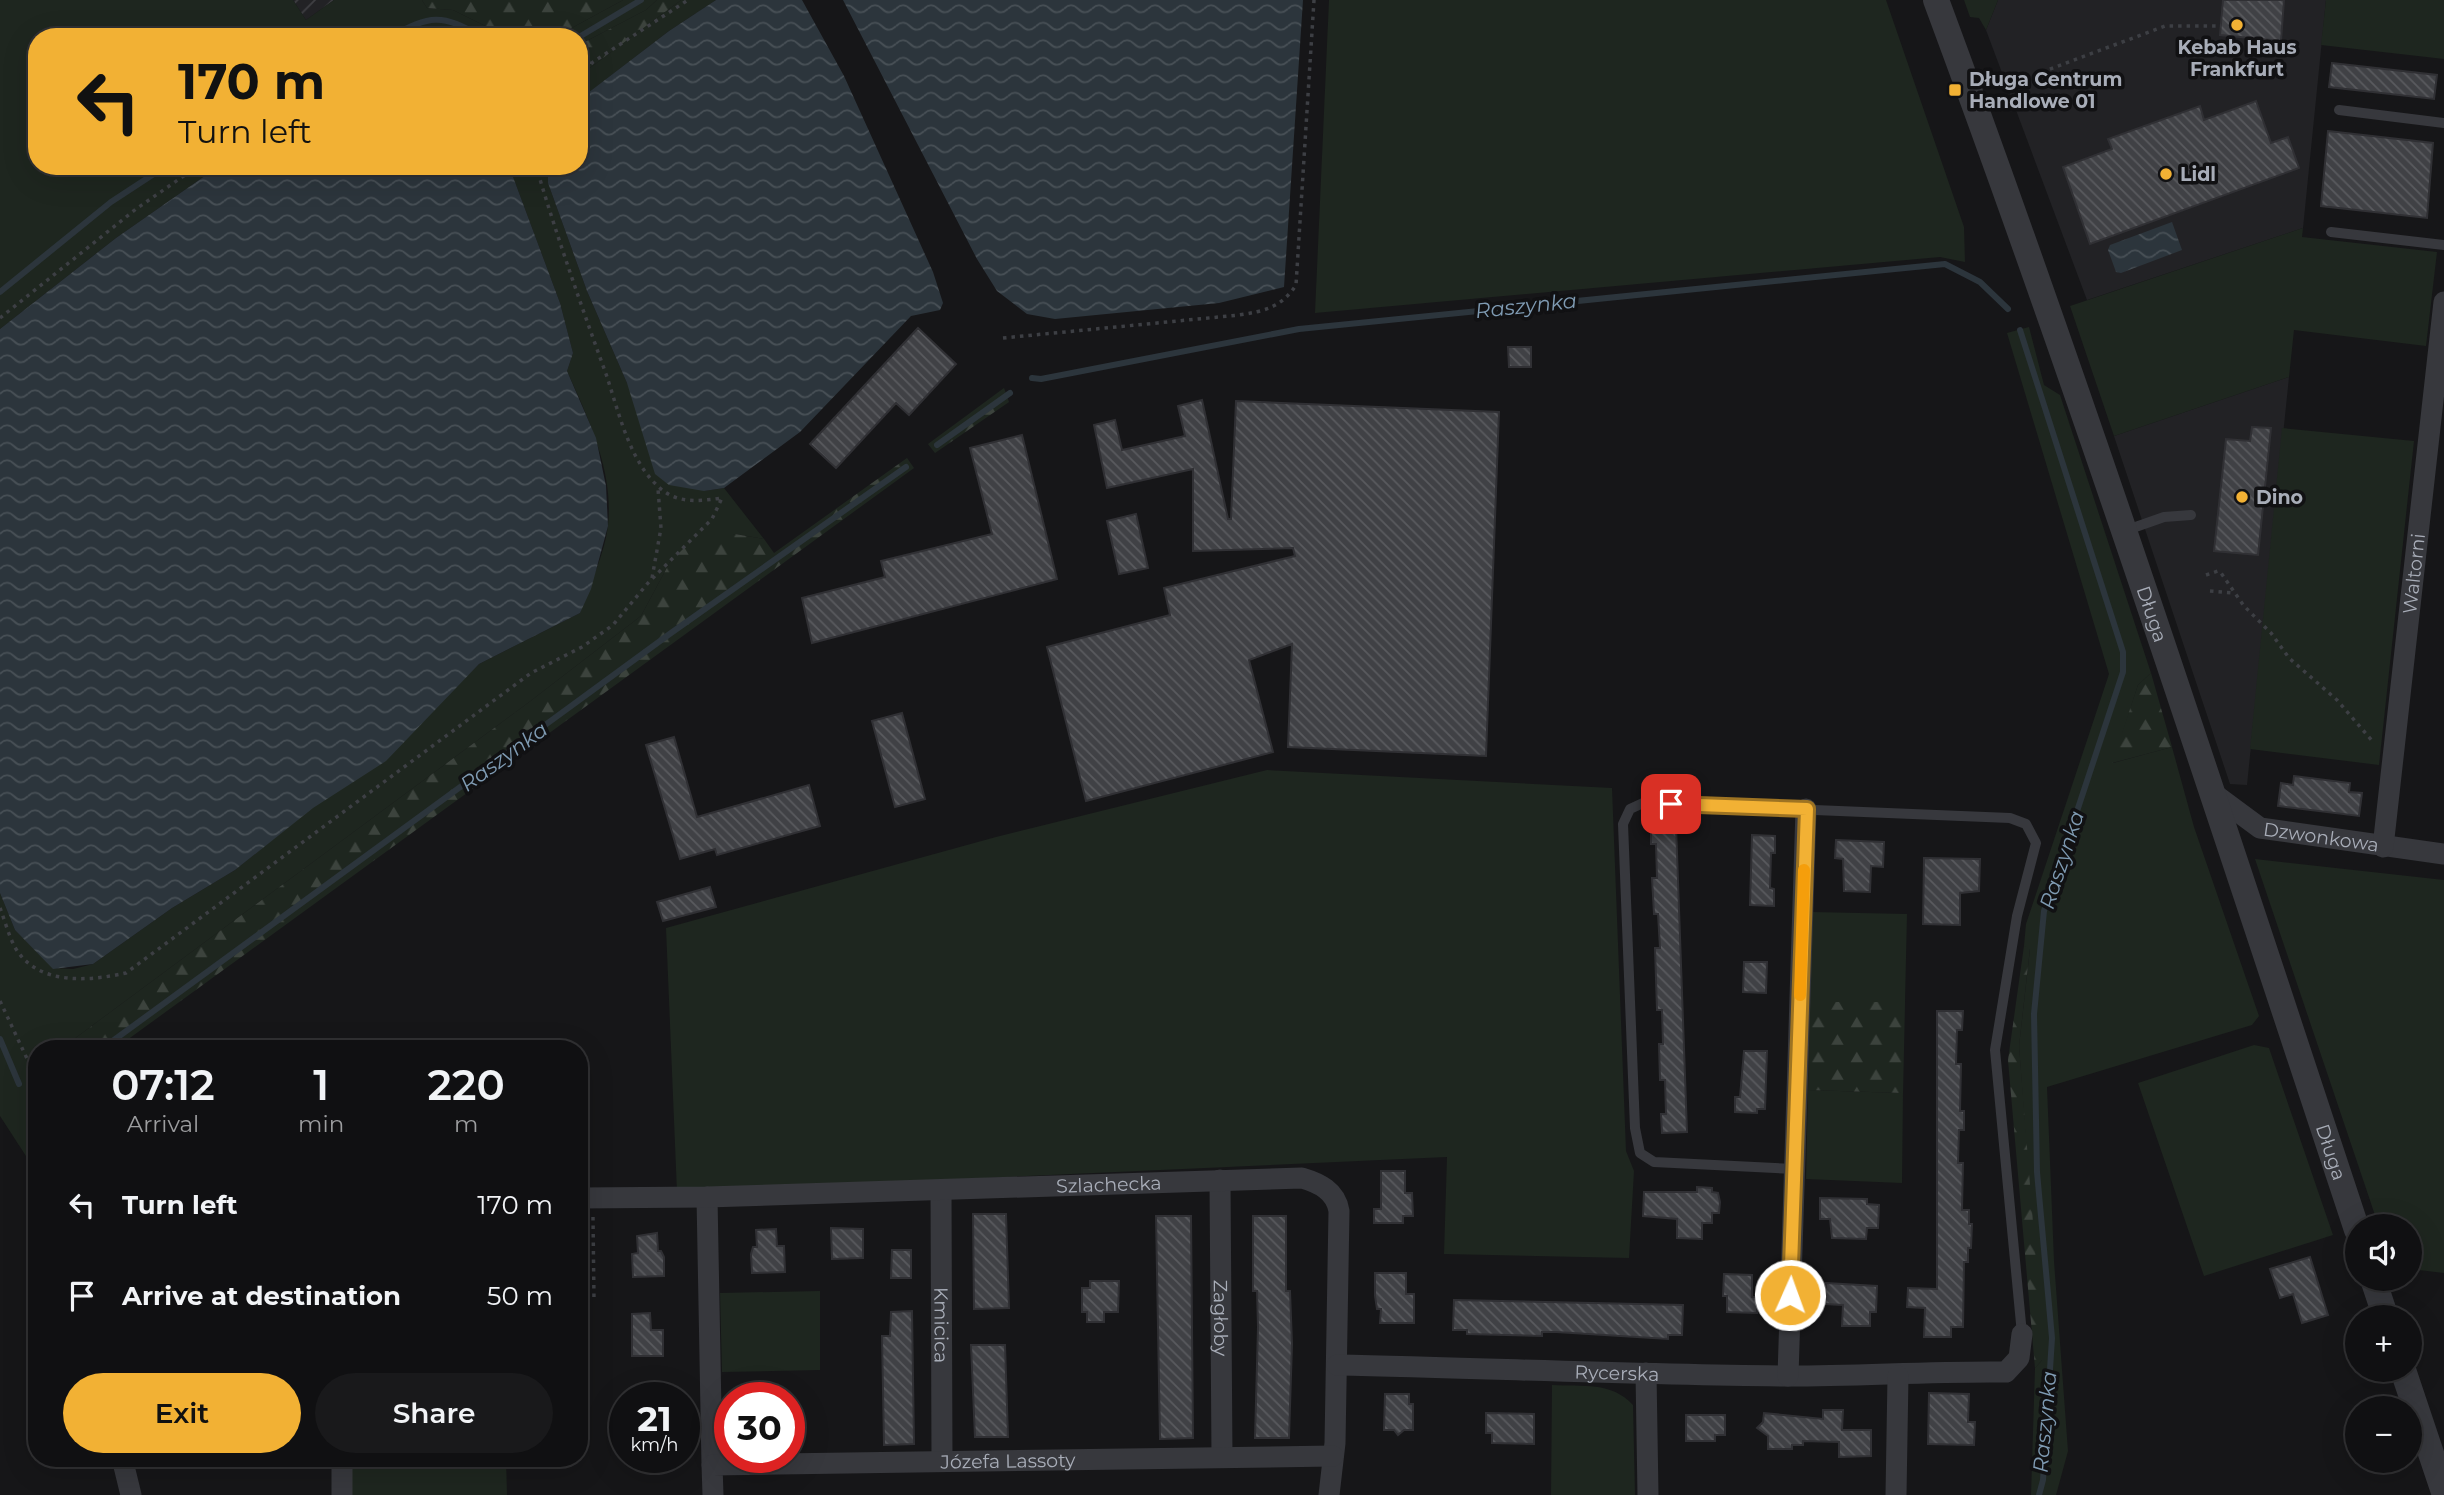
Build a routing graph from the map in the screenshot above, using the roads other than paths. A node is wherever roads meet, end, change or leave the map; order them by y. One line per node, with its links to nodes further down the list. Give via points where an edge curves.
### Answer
1 (1936, 0): 8 (street, Długa)
2 (2339, 110): 3 (lane)
3 (2444, 124)
4 (2331, 232): 5 (lane)
5 (2444, 245)
6 (2444, 302): 11 (street, Waltorni)
7 (2191, 515): 8 (lane, via 2164,517)
8 (2127, 530): 9 (street, Długa)
9 (2210, 791): 11 (street, Dzwonkowa, via 2260,828); 18 (street, Długa)
10 (1807, 809): 13 (street); 13 (lane, via 1643,803 1630,809 1623,824 1635,1128 1640,1153 1654,1162); 19 (lane, via 2010,818 2026,824 2034,834 2036,843 2017,916 1995,1050)
11 (2383, 847): 12 (street, Dzwonkowa)
12 (2444, 854)
13 (1794, 1169): 22 (street)
14 (1220, 1180): 15 (street, Szlachecka); 20 (street, Szlachecka, via 1302,1178 1329,1191 1339,1211); 27 (street, Zagłoby)
15 (941, 1190): 16 (street, Szlachecka); 28 (street, Kmicica)
16 (707, 1197): 17 (street, Szlachecka); 29 (street)
17 (588, 1198)
18 (2352, 1214)
19 (2022, 1334): 23 (street, Rycerska, via 2020,1358 2006,1372 1923,1371)
20 (1337, 1365): 21 (street, Rycerska); 26 (street, Szlachecka)
21 (1646, 1373): 22 (street, Rycerska); 37 (street)
22 (1788, 1376): 23 (street, Rycerska)
23 (1898, 1376): 38 (street)
24 (2408, 1382): 25 (street)
25 (2437, 1445): 32 (street)
26 (1333, 1456): 27 (street, Józefa Lassoty); 36 (street, Szlachecka)
27 (1222, 1457): 28 (street, Józefa Lassoty)
28 (942, 1460): 29 (street, Józefa Lassoty)
29 (712, 1465): 35 (street)
30 (124, 1467): 33 (street)
31 (342, 1467): 34 (street)
32 (2444, 1492)
33 (131, 1495)
34 (342, 1495)
35 (713, 1495)
36 (1329, 1495)
37 (1648, 1495)
38 (1896, 1495)

